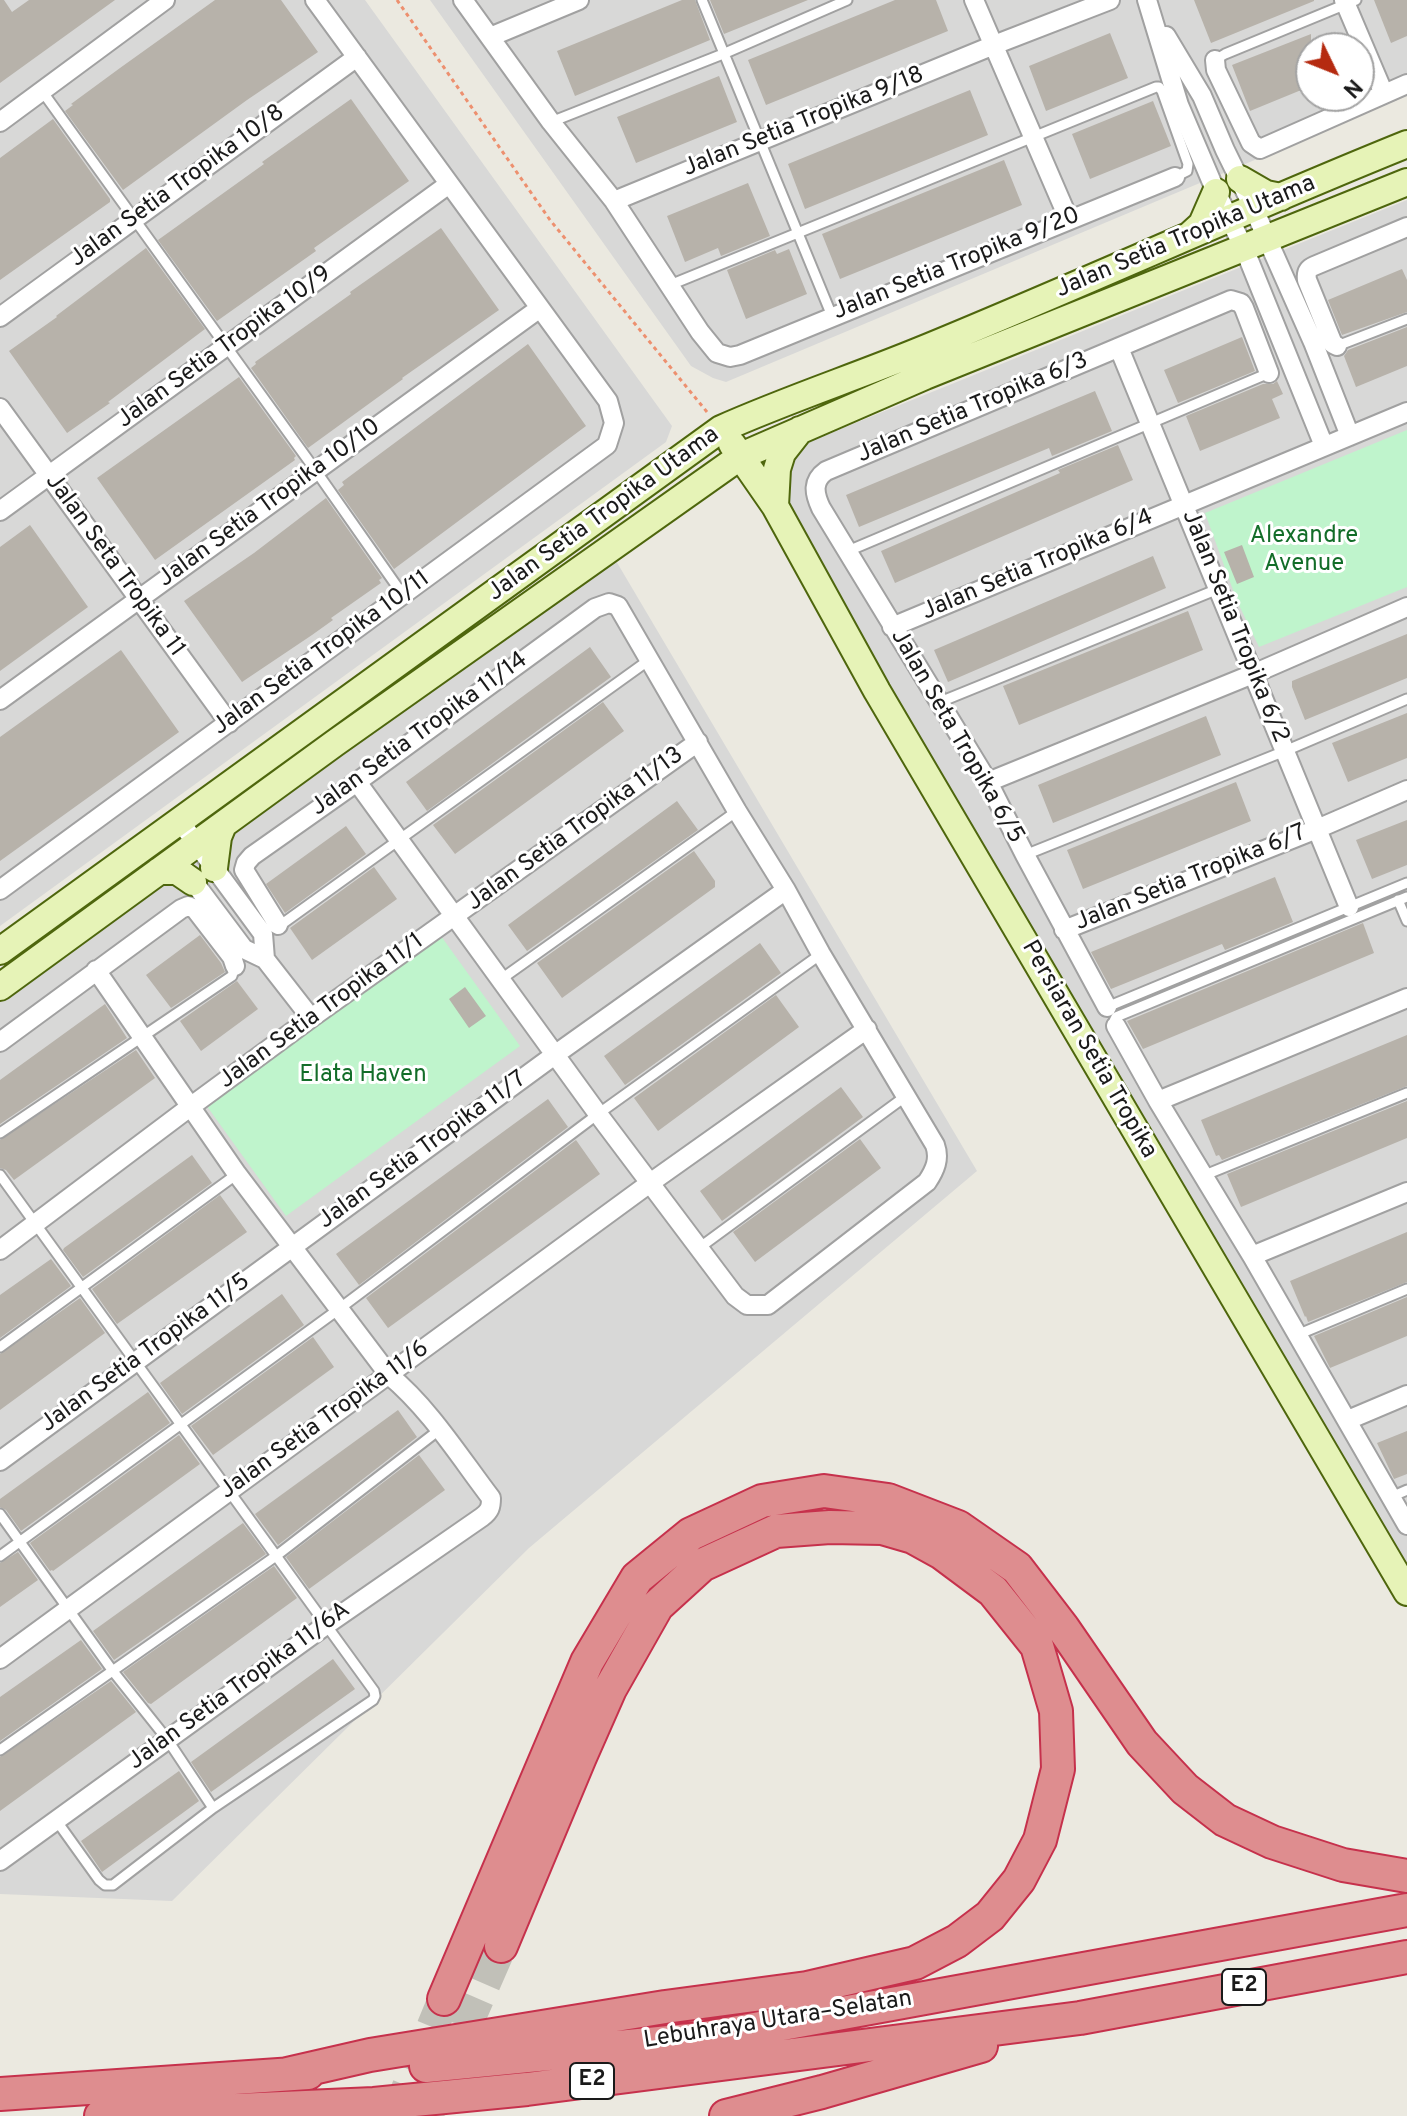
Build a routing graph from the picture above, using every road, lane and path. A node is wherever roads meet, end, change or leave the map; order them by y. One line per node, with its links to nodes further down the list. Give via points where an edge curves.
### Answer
1 (165, 0): 18 (street)
2 (315, 0): 15 (street)
3 (397, 0): 55 (path, via 550,220)
4 (463, 0): 12 (street)
5 (579, 0): 12 (street)
6 (702, 0): 14 (lane)
7 (847, 0): 14 (lane)
8 (974, 0): 13 (street)
9 (1110, 0): 13 (street, Jalan Setia Tropika 9/18)
10 (1349, 1): 16 (lane); 19 (street)
11 (1150, 7): 25 (street, via 1202,96); 26 (street, via 1179,105)
12 (490, 37): 21 (street)
13 (994, 45): 22 (street); 23 (street, Jalan Setia Tropika 9/18)
14 (723, 54): 21 (lane); 23 (lane)
15 (357, 57): 30 (street); 35 (street, Jalan Setia Tropika 10/8)
16 (1215, 60): 19 (street, via 1251,143 1260,149)
17 (1407, 84): 19 (street)
18 (42, 91): 20 (street); 35 (lane)
19 (1384, 94)
20 (0, 122)
21 (551, 122): 33 (street)
22 (1035, 138): 27 (lane, via 1159,87 1188,164 1187,171); 36 (street); 38 (lane)
23 (759, 141): 33 (street, Jalan Setia Tropika 9/18); 38 (lane)
24 (1407, 144): 32 (main road, Jalan Setia Tropika Utama)
25 (1225, 150): 26 (street); 28 (street)
26 (1202, 160): 31 (street)
27 (1175, 177): 36 (street, Jalan Setia Tropika 9/20)
28 (1240, 179): 32 (main road); 34 (street)
29 (1407, 182): 40 (main road, Jalan Setia Tropika Utama)
30 (449, 184): 42 (street); 49 (street, Jalan Setia Tropika 10/9)
31 (1216, 192): 34 (street); 39 (main road, via 1202,224)
32 (1281, 197): 34 (main road, Jalan Setia Tropika Utama)
33 (614, 201): 41 (street)
34 (1241, 213): 39 (main road, Jalan Setia Tropika Utama); 40 (street); 40 (street)
35 (133, 219): 44 (street, Jalan Setia Tropika 10/8); 49 (lane)
36 (1069, 220): 43 (street, Jalan Setia Tropika 9/20)
37 (1407, 227): 48 (street, via 1306,273)
38 (799, 233): 41 (lane); 43 (lane)
39 (1189, 236): 55 (main road, Jalan Setia Tropika Utama, via 916,353)
40 (1256, 244): 45 (street); 47 (street); 56 (main road, Jalan Setia Tropika Utama)
41 (670, 285): 43 (street, Jalan Setia Tropika 9/20, via 717,353 730,357)
42 (540, 308): 60 (street, Jalan Setia Tropika 10/10); 68 (street, Jalan Setia Tropika 10/11, via 608,401 614,423 607,445)
43 (832, 316)
44 (0, 317)
45 (1302, 318): 47 (street); 57 (street)
46 (1407, 319): 48 (lane)
47 (1277, 327): 58 (street)
48 (1337, 346)
49 (227, 347): 60 (lane); 62 (street, Jalan Setia Tropika 10/9)
50 (1119, 348): 51 (street, Jalan Setia Tropika 6/3, via 1236,300); 54 (street, Jalan Setia Tropika 6/2); 61 (street, Jalan Setia Tropika 6/3)
51 (1269, 373): 54 (lane)
52 (0, 408): 62 (street, Jalan Seta Tropika 11)
53 (1407, 412): 57 (street, Jalan Setia Tropika 6/4)
54 (1150, 423): 63 (street, Jalan Setia Tropika 6/2); 66 (lane)
55 (721, 429): 59 (main road, Persiaran Setia Tropika); 85 (main road, Jalan Setia Tropika Utama)
56 (800, 430): 59 (main road, Jalan Setia Tropika Utama); 64 (main road, via 782,453)
57 (1350, 436): 58 (street, Jalan Setia Tropika 6/4)
58 (1324, 446): 63 (street, Jalan Setia Tropika 6/4)
59 (741, 456): 64 (main road, Persiaran Setia Tropika); 84 (main road, Jalan Setia Tropika Utama)
60 (316, 471): 68 (lane); 69 (street, Jalan Setia Tropika 10/10)
61 (826, 471): 66 (street, Jalan Seta Tropika 6/5, via 815,487 817,498)
62 (48, 476): 65 (street, Jalan Setia Tropika 10/9); 69 (street, Jalan Seta Tropika 11)
63 (1183, 504): 67 (street, Jalan Setia Tropika 6/2); 71 (street, Jalan Setia Tropika 6/4)
64 (775, 506): 152 (main road, Persiaran Setia Tropika, via 877,691)
65 (0, 511)
66 (848, 551): 71 (street, Jalan Seta Tropika 6/5)
67 (1218, 589): 73 (street, Jalan Setia Tropika 6/2); 76 (lane)
68 (403, 595): 77 (street, Jalan Setia Tropika 10/11)
69 (138, 600): 75 (street, Jalan Setia Tropika 10/10); 77 (street, Jalan Seta Tropika 11)
70 (1407, 607): 73 (street)
71 (892, 627): 76 (street, Jalan Seta Tropika 6/5)
72 (649, 660): 78 (street); 80 (street, Jalan Setia Tropika 11/14, via 618,606 595,608); 87 (lane)
73 (1253, 674): 79 (street, Jalan Setia Tropika 6/2); 81 (street)
74 (1407, 699): 79 (lane)
75 (0, 700)
76 (939, 703): 81 (street, Jalan Seta Tropika 6/5)
77 (229, 723): 92 (street, Jalan Setia Tropika 10/11)
78 (698, 742): 83 (street); 97 (street, Jalan Setia Tropika 11/13)
79 (1285, 751): 86 (street, Jalan Setia Tropika 6/2); 88 (lane)
80 (357, 782): 87 (street); 100 (street, Jalan Setia Tropika 11/14, via 246,863 244,870)
81 (988, 782): 88 (street, Jalan Seta Tropika 6/5)
82 (1407, 790): 86 (street, Jalan Setia Tropika 6/7)
83 (737, 811): 93 (street); 107 (lane)
84 (223, 825): 89 (main road, Jalan Setia Tropika Utama); 91 (main road)
85 (169, 828): 89 (street); 89 (street); 102 (main road, Jalan Setia Tropika Utama)
86 (1317, 829): 96 (street, Jalan Setia Tropika 6/2); 101 (street, Jalan Setia Tropika 6/7)
87 (398, 840): 97 (street); 100 (lane)
88 (1025, 855): 101 (street, Jalan Seta Tropika 6/5)
89 (177, 858): 91 (street); 91 (main road, via 177,871); 108 (main road, Jalan Setia Tropika Utama)
90 (1407, 883): 96 (lane)
91 (199, 885): 95 (street); 98 (street); 105 (street, via 195,909); 106 (street)
92 (0, 890)
93 (786, 890): 103 (street); 116 (street, Jalan Setia Tropika 11/7)
94 (1403, 899): 99 (lane); 112 (lane, via 1116,1017)
95 (241, 904): 98 (street); 104 (street, via 263,934)
96 (1349, 907): 110 (lane)
97 (454, 917): 107 (street); 111 (street, Jalan Setia Tropika 11/1)
98 (222, 919): 104 (street, via 244,949)
99 (1407, 921)
100 (278, 925)
101 (1064, 930): 110 (street, Jalan Seta Tropika 6/5)
102 (0, 951)
103 (821, 954): 113 (street); 121 (lane)
104 (265, 959): 111 (street)
105 (235, 966): 114 (lane, via 232,976)
106 (96, 970): 114 (street); 115 (street)
107 (500, 980): 116 (street)
108 (0, 987)
109 (1407, 998): 119 (street)
110 (1107, 1007)
111 (311, 1018): 120 (street, Jalan Setia Tropika 11/1)
112 (1116, 1026): 119 (street)
113 (867, 1029): 118 (street); 126 (street, Jalan Setia Tropika 11/6)
114 (142, 1036): 120 (street); 122 (lane)
115 (0, 1042)
116 (556, 1054): 121 (street); 129 (street, Jalan Setia Tropika 11/7)
117 (1407, 1093): 125 (lane)
118 (906, 1096): 130 (lane); 130 (street, via 938,1152 927,1182 768,1305 747,1305 735,1296)
119 (1158, 1101): 125 (street)
120 (190, 1107): 123 (street); 128 (street, Jalan Setia Tropika 11/1)
121 (598, 1114): 126 (street); 135 (lane)
122 (0, 1133)
123 (237, 1174): 129 (street); 133 (lane)
124 (0, 1175): 128 (lane)
125 (1205, 1175): 132 (street)
126 (650, 1183): 130 (street); 139 (street, Jalan Setia Tropika 11/6)
127 (1407, 1192): 132 (street)
128 (35, 1224): 131 (street, Jalan Setia Tropika 11/1); 133 (lane)
129 (291, 1248): 135 (street); 138 (street, Jalan Setia Tropika 11/5)
130 (699, 1248)
131 (0, 1250)
132 (1252, 1256): 136 (street)
133 (81, 1287): 137 (lane); 138 (lane)
134 (1407, 1289): 136 (lane)
135 (339, 1309): 139 (street); 142 (lane)
136 (1297, 1335): 141 (street)
137 (0, 1347)
138 (135, 1363): 142 (lane); 144 (street, Jalan Setia Tropika 11/5)
139 (389, 1375): 143 (street); 145 (street, Jalan Setia Tropika 11/6)
140 (1407, 1395): 141 (street)
141 (1348, 1420): 146 (street)
142 (179, 1424): 145 (lane); 149 (lane)
143 (439, 1430): 151 (lane); 154 (street, Jalan Setia Tropika 11/6A, via 491,1498 488,1512)
144 (0, 1461)
145 (228, 1492): 151 (lane); 153 (street, Jalan Setia Tropika 11/6)
146 (1399, 1493): 148 (street)
147 (0, 1514): 149 (lane)
148 (1407, 1525)
149 (20, 1542): 150 (lane); 153 (lane)
150 (0, 1556)
151 (276, 1556): 154 (lane); 156 (lane)
152 (1407, 1592)
153 (69, 1609): 155 (street, Jalan Setia Tropika 11/6); 156 (lane)
154 (326, 1625): 157 (street, Jalan Setia Tropika 11/6A); 159 (lane, via 374,1691 373,1700)
155 (0, 1659)
156 (112, 1670): 157 (lane); 158 (lane)
157 (167, 1739): 159 (lane); 160 (street, Jalan Setia Tropika 11/6A)
158 (0, 1750)
159 (213, 1808): 160 (lane, via 113,1885 99,1880)
160 (56, 1820): 161 (street, Jalan Setia Tropika 11/6A)
161 (0, 1861)
162 (1407, 1876): 166 (highway, via 1343,1865 1225,1820 1185,1789 1142,1743 1017,1568 958,1527 888,1500 824,1491 762,1501 691,1534 637,1578 587,1662)
163 (1407, 1910): 168 (highway, Lebuhraya Utara–Selatan / E2, via 700,2039 376,2071)
164 (501, 1946): 168 (highway, via 610,1689 657,1606 702,1565 776,1531 882,1528 942,1553 993,1591 1037,1646 1056,1711 1058,1769 1040,1840 1019,1880 990,1916 957,1941 915,1963 807,1988 370,2055)
165 (1407, 1957): 167 (highway, Lebuhraya Utara–Selatan / E2)
166 (444, 1999)
167 (1080, 2018): 170 (highway, Lebuhraya Utara–Selatan / E2, via 512,2091 374,2104); 171 (highway)
168 (287, 2074): 169 (highway, Lebuhraya Utara–Selatan / E2)
169 (0, 2094)
170 (101, 2116)
171 (726, 2116)

